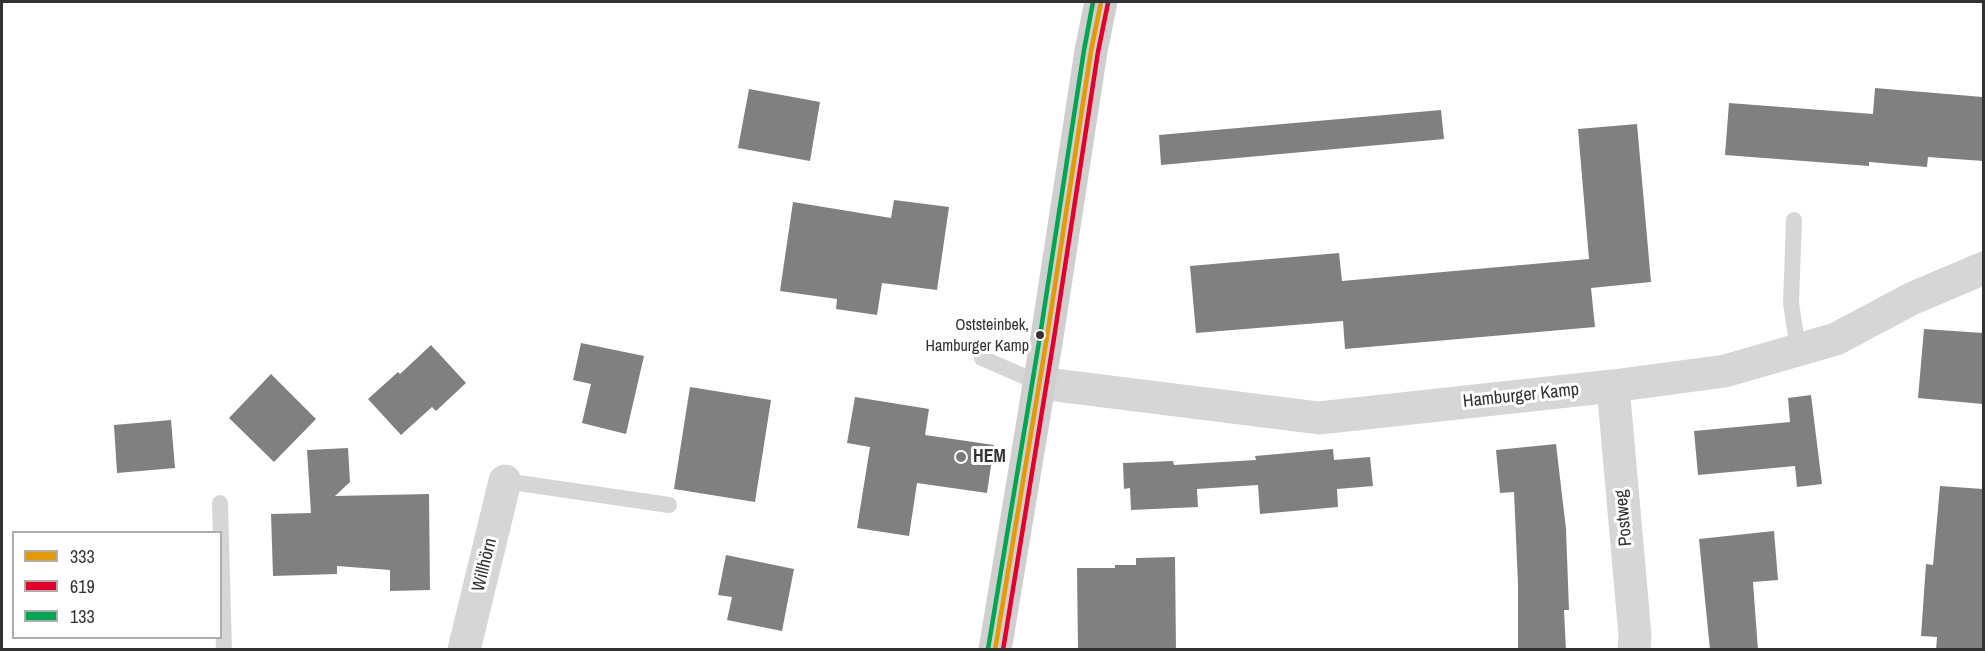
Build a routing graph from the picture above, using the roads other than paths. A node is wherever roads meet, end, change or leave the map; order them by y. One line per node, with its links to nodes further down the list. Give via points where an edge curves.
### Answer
1 (1101, 2): 6 (main road)
2 (1794, 220): 4 (lane, via 1791,303)
3 (1983, 268): 4 (street, Hamburger Kamp, via 1911,299 1836,339)
4 (1798, 350): 7 (street, Hamburger Kamp, via 1725,371)
5 (982, 358): 6 (lane)
6 (1039, 383): 7 (street, Hamburger Kamp, via 1319,418); 15 (main road)
7 (1612, 386): 16 (street, Postweg)
8 (505, 481): 10 (lane); 14 (street, Willhörn)
9 (220, 503): 11 (lane)
10 (669, 505)
11 (221, 531)
12 (222, 576): 13 (lane)
13 (224, 650)
14 (464, 650)
15 (995, 650)
16 (1634, 650)

